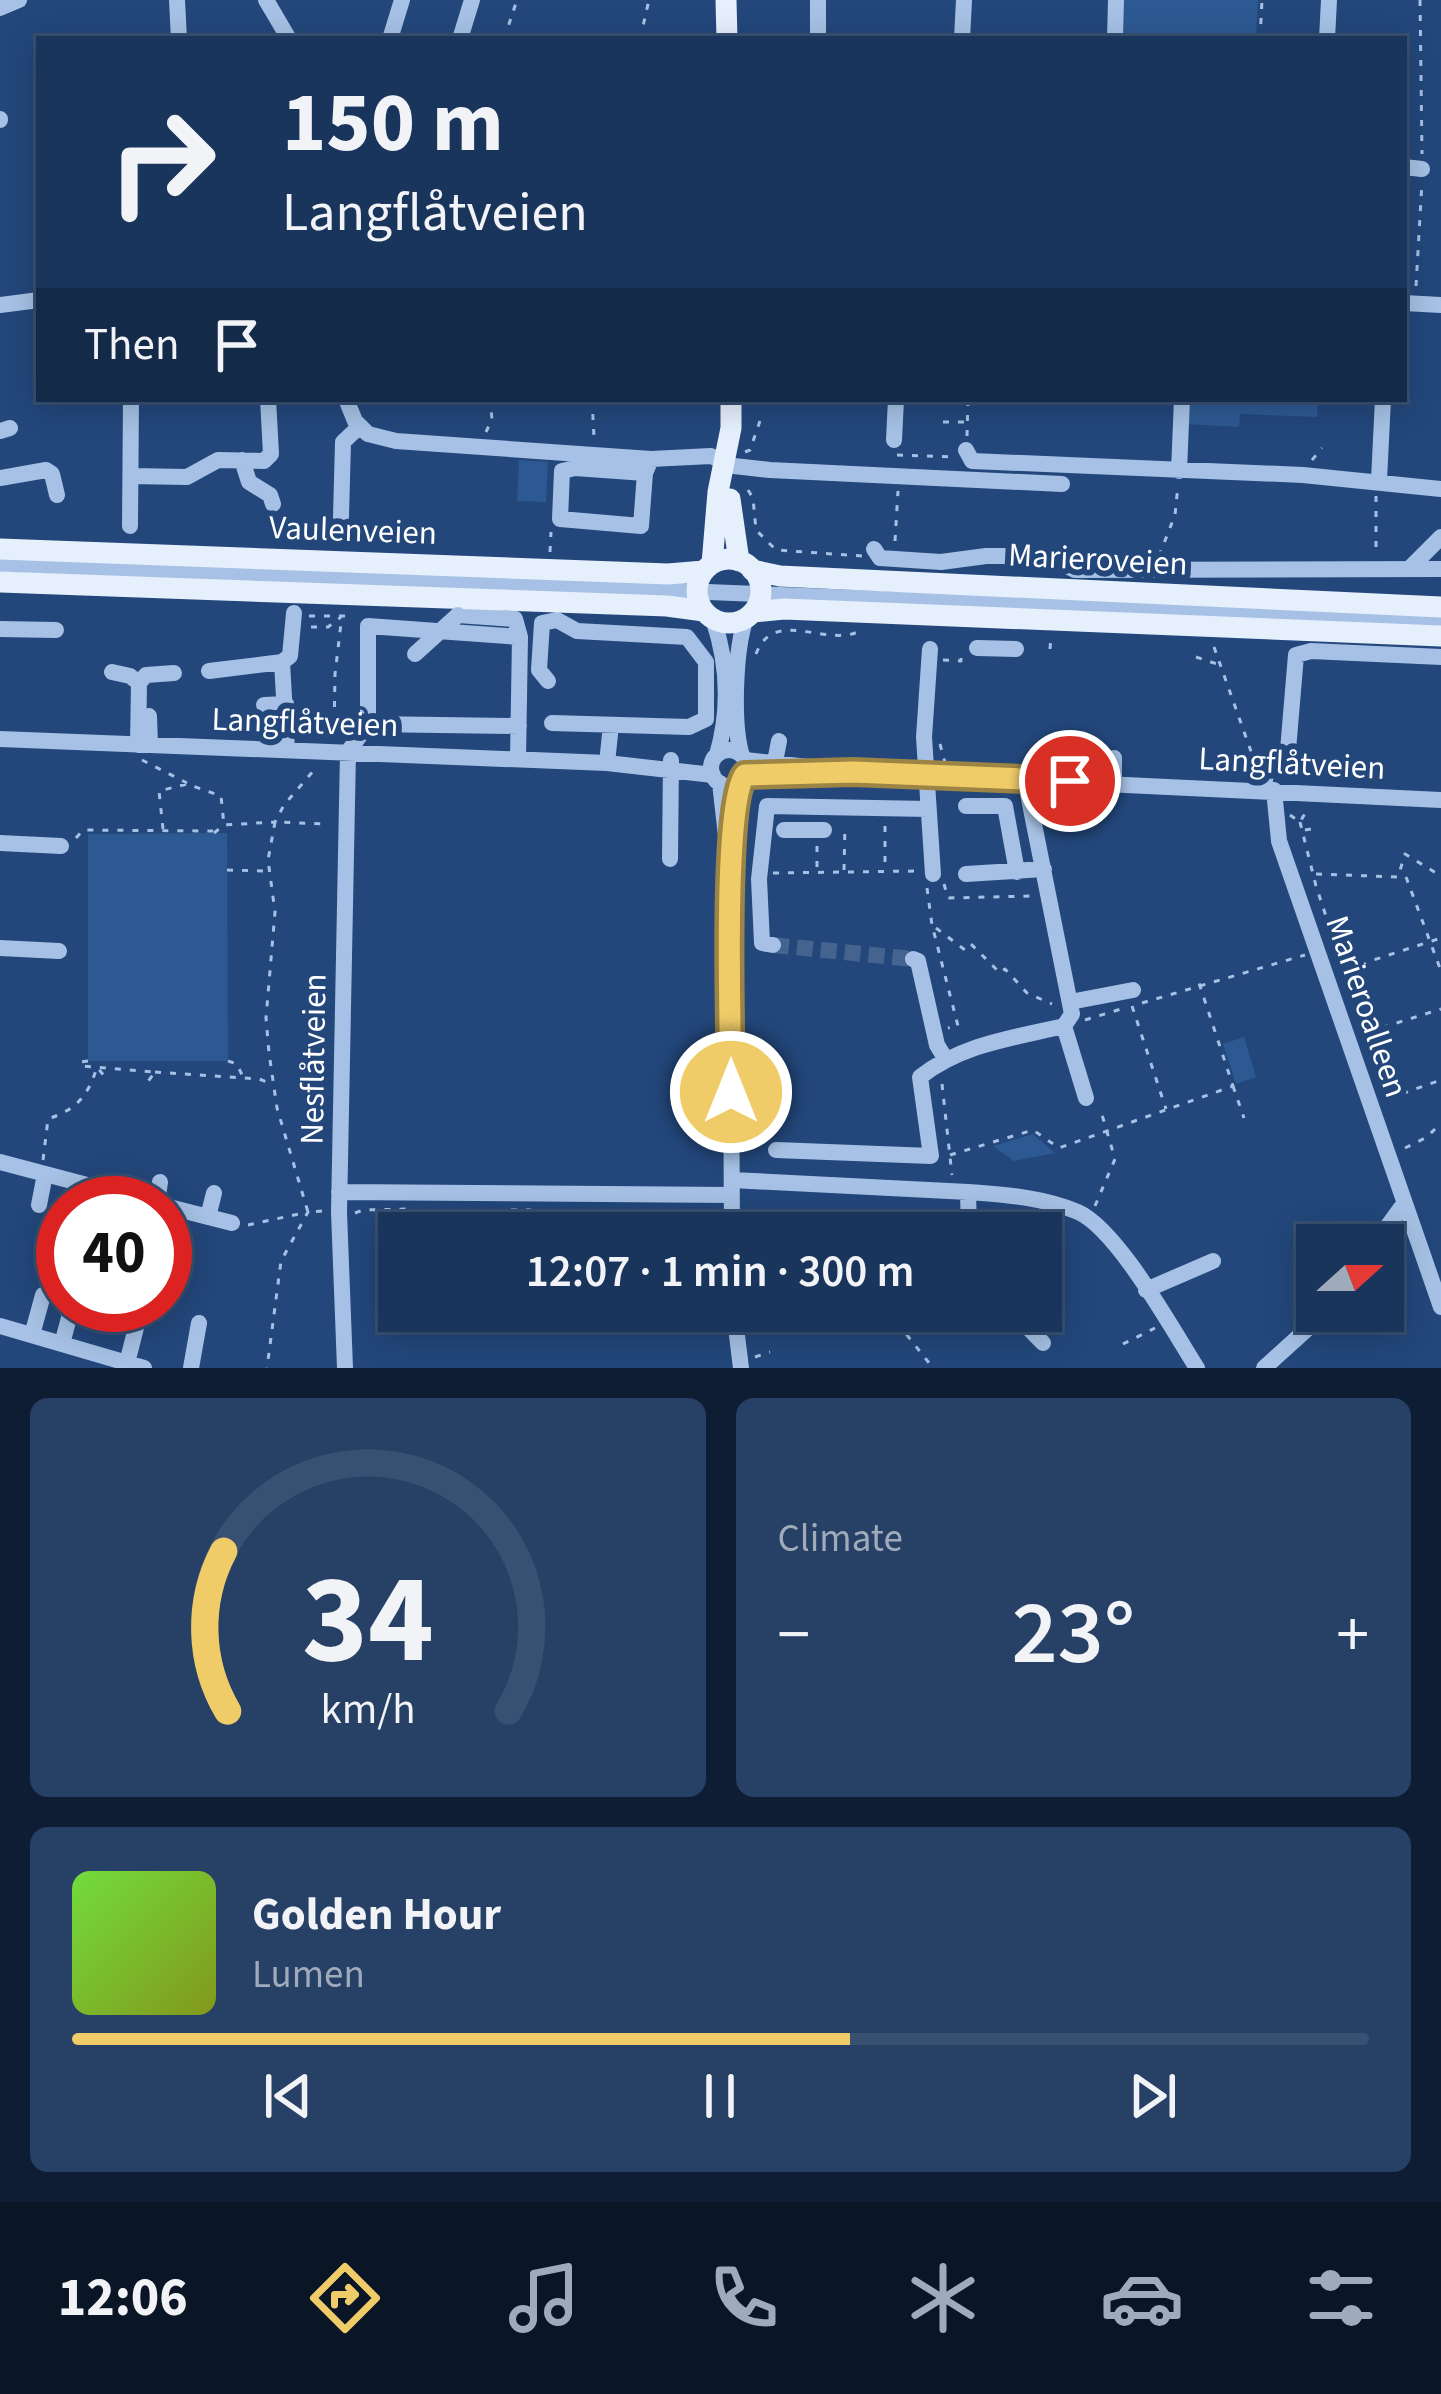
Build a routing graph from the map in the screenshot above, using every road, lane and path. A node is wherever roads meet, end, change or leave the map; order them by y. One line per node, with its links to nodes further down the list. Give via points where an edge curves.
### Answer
1 (19, 0): 15 (street)
2 (178, 0): 16 (street)
3 (266, 0): 17 (street)
4 (402, 0): 18 (street)
5 (472, 0): 19 (street)
6 (517, 0): 20 (path)
7 (649, 0): 21 (path)
8 (726, 0): 22 (main road)
9 (818, 0): 23 (street)
10 (964, 0): 24 (street)
11 (1116, 0): 25 (street)
12 (1262, 0): 26 (path)
13 (1329, 0): 27 (street)
14 (1420, 0): 28 (path)
15 (0, 8)
16 (179, 36)
17 (287, 36)
18 (391, 36)
19 (461, 36)
20 (505, 36)
21 (641, 36)
22 (728, 36)
23 (818, 36)
24 (962, 36)
25 (1115, 36)
26 (1260, 36)
27 (1328, 36)
28 (1413, 168): 29 (path)
29 (1410, 298): 32 (street)
30 (36, 300): 31 (street)
31 (0, 305)
32 (1441, 305)
33 (131, 402): 56 (street)
34 (268, 402): 53 (street, via 271,454)
35 (348, 402): 46 (street)
36 (490, 402): 48 (path)
37 (592, 402): 47 (path)
38 (730, 402): 51 (main road)
39 (896, 402): 49 (street)
40 (968, 402): 45 (path)
41 (1182, 402): 55 (street)
42 (1383, 402): 59 (street)
43 (761, 418): 51 (path, via 750,450)
44 (943, 422): 45 (path)
45 (967, 422): 50 (path)
46 (360, 426): 48 (street, via 396,441); 65 (street, via 343,442)
47 (595, 445)
48 (482, 448): 54 (street)
49 (893, 448): 50 (path)
50 (966, 453): 55 (street, via 972,461)
51 (735, 458): 52 (street); 57 (street, via 742,467); 62 (main road); 81 (main road, via 731,525)
52 (684, 459): 54 (street); 62 (street)
53 (242, 460): 56 (street, via 218,460 187,477); 64 (street, Vaulenveien, via 249,482)
54 (648, 466): 54 (street, via 562,470 560,519 640,526)
55 (1179, 471): 59 (street); 75 (path)
56 (130, 476): 66 (street)
57 (898, 476): 60 (street); 72 (path)
58 (0, 478): 63 (street, via 46,470)
59 (1379, 480): 61 (street); 78 (path, via 1373,530)
60 (1062, 484)
61 (1441, 489)
62 (729, 490): 70 (path, via 752,493 756,530); 80 (main road)
63 (57, 495)
64 (273, 505)
65 (345, 521): 68 (path)
66 (130, 526)
67 (1441, 536): 76 (street)
68 (384, 546)
69 (0, 549): 80 (main road, Vaulenveien, via 668,574)
70 (790, 553): 71 (path); 73 (path)
71 (871, 554): 72 (street)
72 (895, 561): 75 (street, via 1046,556 1075,570)
73 (790, 562)
74 (0, 564): 80 (street)
75 (1156, 568): 78 (street)
76 (1410, 568): 77 (street); 78 (street)
77 (1441, 569)
78 (1381, 572): 82 (street)
79 (0, 582): 80 (main road, Vaulenveien, via 667,606)
80 (706, 591): 81 (main road); 81 (street); 81 (main road, via 729,623); 123 (street, via 726,698)
81 (750, 591): 82 (main road, Marieroveien, via 780,576); 88 (street); 92 (main road, Marieroveien, via 784,609); 123 (street)
82 (1382, 604): 84 (main road, Marieroveien)
83 (343, 607): 85 (path)
84 (1441, 607)
85 (342, 616): 86 (path); 86 (path, via 319,628); 117 (path, via 334,738 320,742)
86 (299, 618): 101 (street)
87 (865, 621): 100 (path, via 852,635 788,627 760,643)
88 (1441, 621)
89 (0, 629): 90 (street)
90 (56, 630)
91 (1209, 634): 102 (path)
92 (1441, 636)
93 (520, 637): 97 (street, bridge, via 515,619 458,615); 110 (street, via 368,626); 112 (street)
94 (977, 648): 96 (street)
95 (931, 649): 126 (street)
96 (1016, 649)
97 (415, 654)
98 (1196, 657): 102 (path)
99 (1441, 657): 130 (street, via 1299,653 1286,762 1267,762)
100 (754, 661)
101 (283, 662): 103 (street, Langflåtveien); 116 (street, via 275,698)
102 (1220, 665): 124 (path)
103 (209, 671)
104 (112, 672): 107 (street)
105 (174, 673): 107 (street)
106 (548, 681): 111 (street, via 539,670 542,623 686,637 706,662 706,719 689,728)
107 (139, 682): 114 (street)
108 (149, 716): 114 (street)
109 (552, 723): 111 (street)
110 (368, 724): 112 (street); 118 (street)
111 (611, 725): 121 (street)
112 (519, 726): 120 (street)
113 (0, 739): 114 (street, Langflåtveien)
114 (135, 741): 116 (street, Langflåtveien); 129 (path, via 132,754)
115 (779, 741): 125 (street)
116 (287, 751): 117 (street, Langflåtveien)
117 (319, 752): 118 (street, Langflåtveien); 139 (path, via 318,766)
118 (348, 752): 120 (street, Langflåtveien); 141 (street, Nesflåtveien)
119 (1114, 758): 128 (street)
120 (518, 759): 121 (street, Langflåtveien)
121 (608, 763): 122 (street, Langflåtveien)
122 (671, 764): 123 (street, Langflåtveien); 149 (street)
123 (729, 768): 125 (street, Langflåtveien); 205 (street)
124 (1255, 768)
125 (773, 769): 126 (street, Langflåtveien)
126 (926, 775): 127 (street, Langflåtveien); 134 (street)
127 (1024, 779): 128 (street, Langflåtveien); 150 (street)
128 (1114, 783): 130 (street, Langflåtveien)
129 (187, 784): 143 (path, via 221,796); 146 (path, via 159,791)
130 (1269, 790): 131 (street, Langflåtveien); 169 (street, Marieroalleen)
131 (1316, 793): 132 (street, Langflåtveien); 140 (path)
132 (1441, 800)
133 (966, 806): 155 (street, via 1005,806)
134 (928, 808): 136 (street); 157 (street)
135 (1283, 809): 140 (path)
136 (784, 818): 142 (street); 167 (street, via 767,806 759,873 762,943)
137 (845, 818): 154 (path)
138 (885, 818): 152 (path)
139 (275, 822): 141 (path); 143 (path); 153 (path)
140 (1300, 822): 145 (path)
141 (348, 823): 206 (street, Nesflåtveien)
142 (824, 824)
143 (224, 825): 146 (path, via 215,832)
144 (1317, 828): 145 (path)
145 (1303, 830): 159 (path)
146 (163, 831): 148 (path, via 82,830)
147 (0, 843): 148 (street)
148 (61, 846)
149 (670, 859)
150 (1044, 869): 155 (street); 162 (street)
151 (227, 870): 153 (path)
152 (885, 870): 154 (path); 164 (path, via 924,871)
153 (269, 871): 189 (path, via 275,912 266,1018)
154 (844, 872): 156 (path)
155 (1016, 872): 158 (street)
156 (772, 873)
157 (933, 874)
158 (966, 874)
159 (1314, 874): 160 (path, via 1398,877 1405,854); 172 (path)
160 (1441, 876)
161 (1406, 877): 166 (path)
162 (1049, 895): 163 (path); 177 (street)
163 (948, 898)
164 (932, 926): 177 (path, via 965,950 971,944 1000,973 1005,969); 179 (path, via 958,1026 947,1028)
165 (1441, 938): 166 (path)
166 (1430, 942): 172 (path); 173 (path)
167 (772, 945)
168 (0, 948): 170 (street)
169 (1318, 950): 174 (path); 194 (street, Marieroalleen)
170 (59, 951)
171 (913, 959): 179 (street, via 937,1045)
172 (1345, 969): 178 (path)
173 (1441, 971)
174 (1198, 983): 175 (path); 190 (path)
175 (1133, 998): 177 (street); 177 (path, via 1085,1020); 193 (path)
176 (1441, 1009): 178 (path)
177 (1069, 1016): 179 (street); 192 (street)
178 (1366, 1033): 191 (path)
179 (947, 1049): 198 (street, via 920,1077 931,1156)
180 (88, 1061): 182 (path, via 80,1066)
181 (228, 1061): 185 (path)
182 (97, 1067): 183 (path); 184 (path); 202 (path, via 88,1095 48,1119)
183 (155, 1072): 185 (path); 188 (path)
184 (104, 1077)
185 (244, 1078): 189 (path)
186 (1441, 1081): 191 (path)
187 (942, 1082): 199 (path)
188 (146, 1084)
189 (274, 1084): 214 (path)
190 (1233, 1086): 193 (path); 195 (path)
191 (1387, 1092): 194 (path, via 1386,1105)
192 (1090, 1095): 197 (path)
193 (1166, 1110): 197 (path)
194 (1372, 1110): 200 (street, Marieroalleen)
195 (1244, 1118)
196 (1441, 1123): 200 (path)
197 (1107, 1132): 199 (path, via 1059,1148 1033,1130); 221 (path, via 1115,1159)
198 (776, 1150)
199 (950, 1155): 204 (path)
200 (1388, 1157): 210 (street, Marieroalleen)
201 (0, 1162): 202 (street)
202 (44, 1174): 203 (street)
203 (51, 1176)
204 (952, 1180)
205 (732, 1188): 206 (street); 208 (street); 216 (street)
206 (339, 1192): 215 (street, Nesflåtveien)
207 (878, 1192): 217 (path)
208 (968, 1192): 218 (street); 221 (street, via 1038,1198)
209 (214, 1193): 220 (street)
210 (1403, 1205): 223 (street); 224 (street, Marieroalleen)
211 (422, 1209): 215 (path)
212 (500, 1210): 213 (path)
213 (539, 1210)
214 (308, 1212): 215 (path); 222 (path); 247 (path, via 281,1261)
215 (339, 1212): 248 (street, Nesflåtveien)
216 (732, 1212)
217 (877, 1212)
218 (968, 1212)
219 (192, 1216): 220 (street)
220 (202, 1220): 222 (street)
221 (1092, 1220): 226 (street)
222 (232, 1223)
223 (1389, 1224)
224 (1433, 1255): 227 (street, Marieroalleen)
225 (1213, 1261): 226 (street)
226 (1146, 1291): 250 (street)
227 (1441, 1307)
228 (36, 1320): 238 (street)
229 (199, 1323): 246 (street)
230 (0, 1326): 238 (street)
231 (1154, 1329): 241 (path)
232 (65, 1332): 240 (street)
233 (139, 1332): 245 (street)
234 (740, 1332): 244 (street)
235 (905, 1332): 249 (path)
236 (1032, 1332): 239 (street)
237 (1304, 1332): 251 (street)
238 (32, 1335): 240 (street)
239 (1043, 1343)
240 (62, 1344): 243 (street)
241 (1123, 1344)
242 (770, 1352): 244 (path)
243 (98, 1361): 245 (street)
244 (748, 1362)
245 (136, 1365)
246 (191, 1368)
247 (267, 1368)
248 (345, 1368)
249 (933, 1368)
250 (1197, 1368)
251 (1264, 1368)

